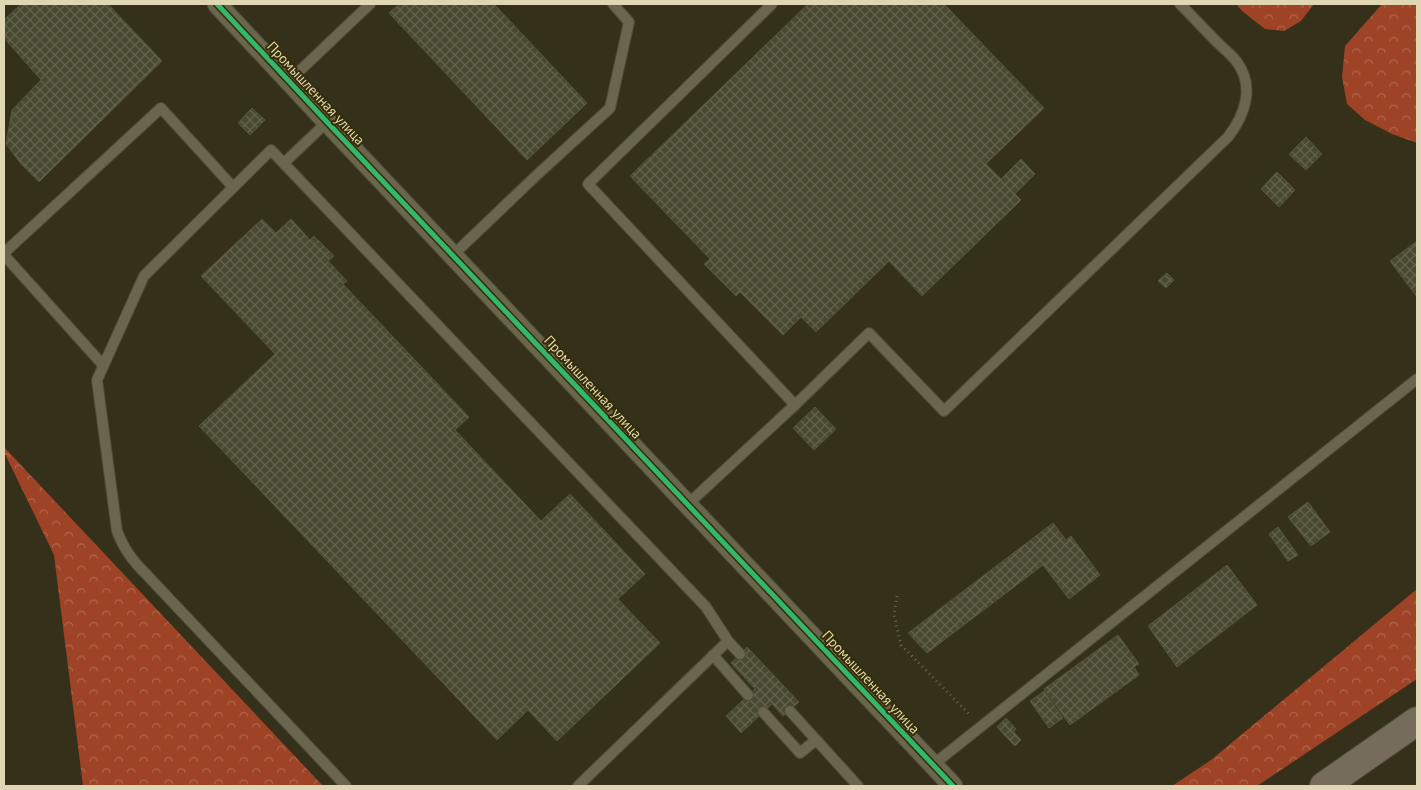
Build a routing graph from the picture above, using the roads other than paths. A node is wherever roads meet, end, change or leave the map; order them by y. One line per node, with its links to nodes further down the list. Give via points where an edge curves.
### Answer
1 (217, 4): 6 (street, Промышленная улица)
2 (370, 4): 6 (lane)
3 (613, 4): 11 (lane, via 629,22 610,108)
4 (772, 4): 14 (lane, via 588,184)
5 (1180, 4): 14 (lane, via 1244,74 1247,91 1244,108 1228,137 944,411 869,333)
6 (289, 81): 7 (street, Промышленная улица)
7 (327, 122): 8 (lane); 11 (street, Промышленная улица)
8 (284, 163): 9 (lane, via 271,150); 16 (lane, via 706,607)
9 (233, 187): 10 (lane, via 161,108); 12 (lane, via 144,276)
10 (4, 254): 12 (lane)
11 (453, 255): 15 (street, Промышленная улица)
12 (103, 365): 25 (lane, via 97,380 117,531 123,546 132,560)
13 (1417, 378): 24 (lane)
14 (795, 405): 15 (lane)
15 (688, 504): 24 (street, Промышленная улица)
16 (728, 641): 17 (lane); 18 (lane)
17 (740, 654)
18 (713, 656): 19 (lane); 26 (lane)
19 (748, 695)
20 (790, 711): 23 (lane)
21 (763, 712): 23 (lane, via 800,752)
22 (1417, 721): 29 (main road)
23 (816, 740): 27 (lane)
24 (934, 764): 28 (street, Промышленная улица)
25 (346, 786)
26 (578, 786)
27 (858, 786)
28 (953, 786)
29 (1324, 786)

